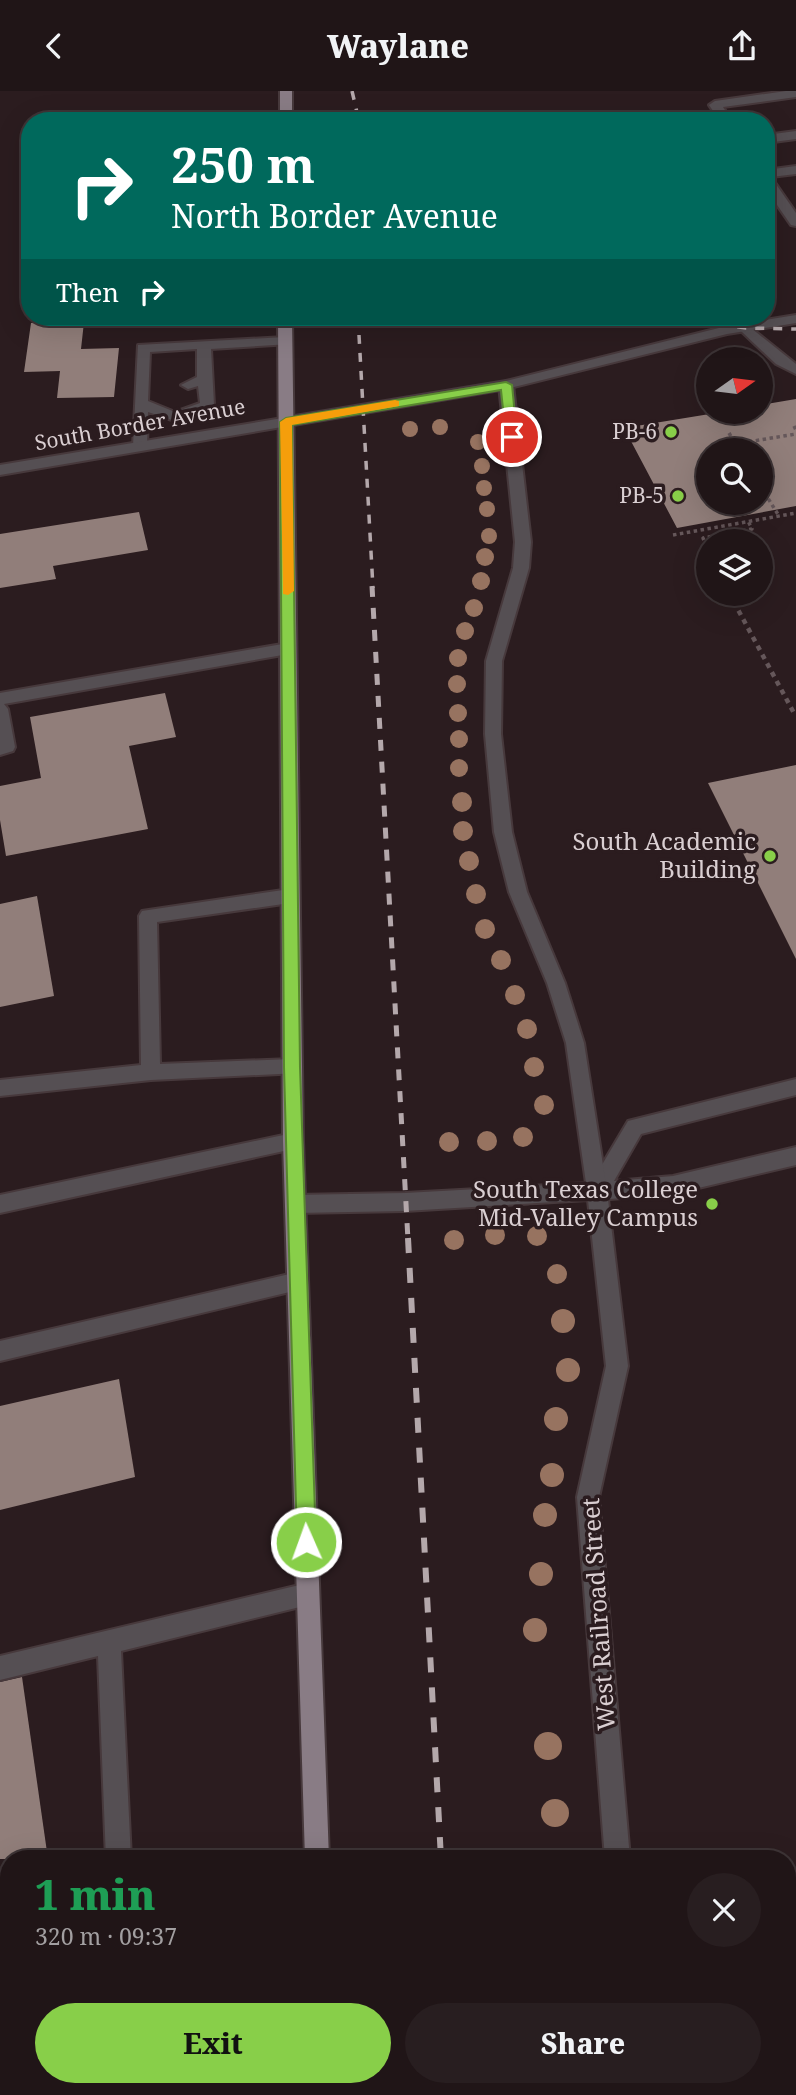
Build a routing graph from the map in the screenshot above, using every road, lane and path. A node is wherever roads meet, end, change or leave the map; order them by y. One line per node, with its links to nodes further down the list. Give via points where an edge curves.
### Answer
1 (286, 91): 3 (main road)
2 (796, 93): 4 (street, via 715,105)
3 (286, 112)
4 (720, 112)
5 (796, 135): 6 (street)
6 (775, 138)
7 (796, 170): 8 (street)
8 (775, 173)
9 (775, 191): 10 (street)
10 (794, 216)
11 (796, 319): 12 (street, South Border Avenue)
12 (775, 323)
13 (285, 326): 16 (main road)
14 (757, 326): 15 (street, South Border Avenue)
15 (746, 328): 18 (street); 21 (street, South Border Avenue)
16 (285, 341): 17 (street); 24 (main road)
17 (204, 345): 19 (street); 23 (street, via 143,348)
18 (796, 370)
19 (204, 379): 20 (street); 23 (street, via 207,405 175,417)
20 (188, 385)
21 (506, 385): 24 (street, South Border Avenue); 50 (street, West Railroad Street, via 523,542 521,568 494,661 492,695 503,832 518,892 575,1043)
22 (161, 396): 23 (street)
23 (142, 404): 29 (street)
24 (286, 422): 29 (street, South Border Avenue); 38 (main road)
25 (795, 430): 28 (path)
26 (729, 433): 27 (path)
27 (732, 438)
28 (761, 438)
29 (140, 446): 30 (street, South Border Avenue)
30 (0, 470)
31 (773, 506): 33 (path)
32 (796, 513): 33 (path)
33 (779, 516): 34 (path)
34 (748, 521): 35 (path); 36 (path)
35 (752, 529)
36 (673, 535)
37 (736, 606): 41 (path)
38 (288, 649): 39 (street); 43 (main road)
39 (0, 699)
40 (0, 709): 42 (street, via 7,747)
41 (795, 715)
42 (0, 749)
43 (290, 896): 44 (main road); 45 (street, via 148,916)
44 (292, 1067): 45 (street); 48 (main road)
45 (151, 1072): 47 (street)
46 (796, 1087): 50 (street, via 635,1128)
47 (0, 1088)
48 (293, 1141): 51 (main road); 52 (street)
49 (796, 1156): 50 (street, via 673,1185)
50 (597, 1191): 51 (street); 60 (street, West Railroad Street, via 617,1366 588,1497)
51 (295, 1203): 53 (main road)
52 (0, 1204)
53 (298, 1281): 54 (street); 55 (main road)
54 (0, 1351)
55 (308, 1594): 56 (street); 59 (main road)
56 (109, 1642): 57 (street); 58 (street)
57 (0, 1668)
58 (119, 1850)
59 (317, 1850)
60 (617, 1850)

